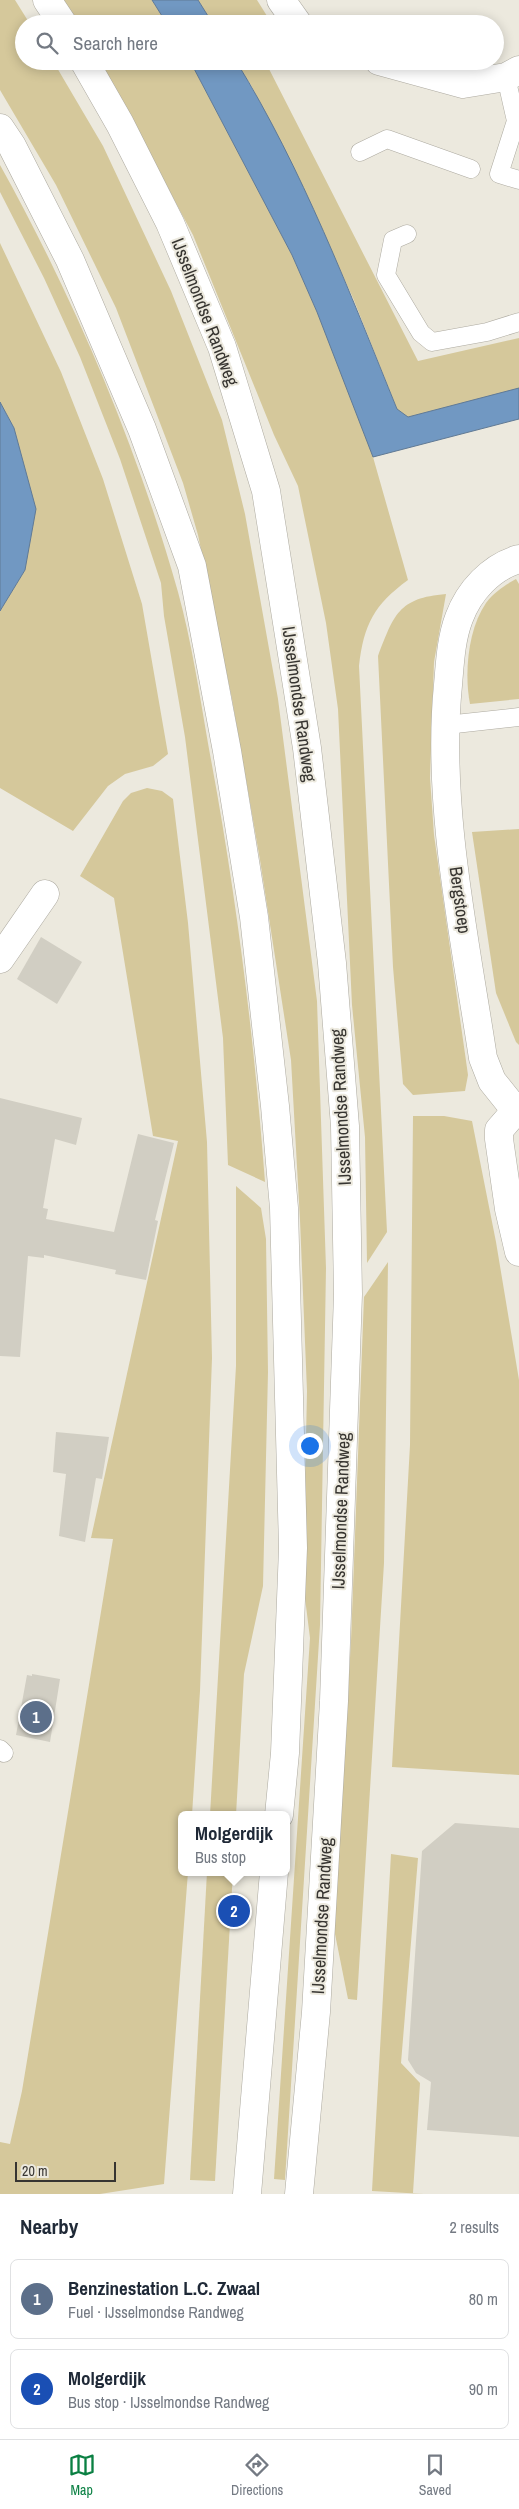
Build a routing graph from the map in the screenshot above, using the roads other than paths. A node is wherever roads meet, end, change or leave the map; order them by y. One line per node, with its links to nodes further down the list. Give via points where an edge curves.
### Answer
1 (47, 0): 3 (main road)
2 (281, 0): 4 (main road)
3 (57, 15)
4 (292, 15)
5 (89, 70): 24 (main road, IJsselmondse Randweg, via 174,232 222,347 266,491 307,748 332,963 345,1126 348,1294 334,1701 316,2012)
6 (412, 70): 7 (main road, via 463,84)
7 (512, 74): 11 (lane, via 516,121 499,174)
8 (0, 128): 21 (main road, via 70,260 142,429 192,566 227,751 254,917 276,1106 284,1208 292,1548 285,1753)
9 (360, 152): 10 (lane, via 388,139)
10 (471, 169)
11 (519, 180)
12 (407, 234): 13 (lane, via 393,240 386,275 421,333 432,342 487,332)
13 (519, 322)
14 (519, 559): 16 (main road, Bergstoep, via 501,567 476,587 459,617 452,643)
15 (519, 717): 16 (lane)
16 (446, 725): 19 (main road, Bergstoep, via 450,822 483,1058 492,1081)
17 (45, 894): 18 (main road)
18 (0, 959)
19 (517, 1109): 20 (main road, Bergstoep, via 500,1130 499,1139)
20 (519, 1252)
21 (279, 1811)
22 (274, 1876): 23 (main road)
23 (247, 2194)
24 (299, 2194)

